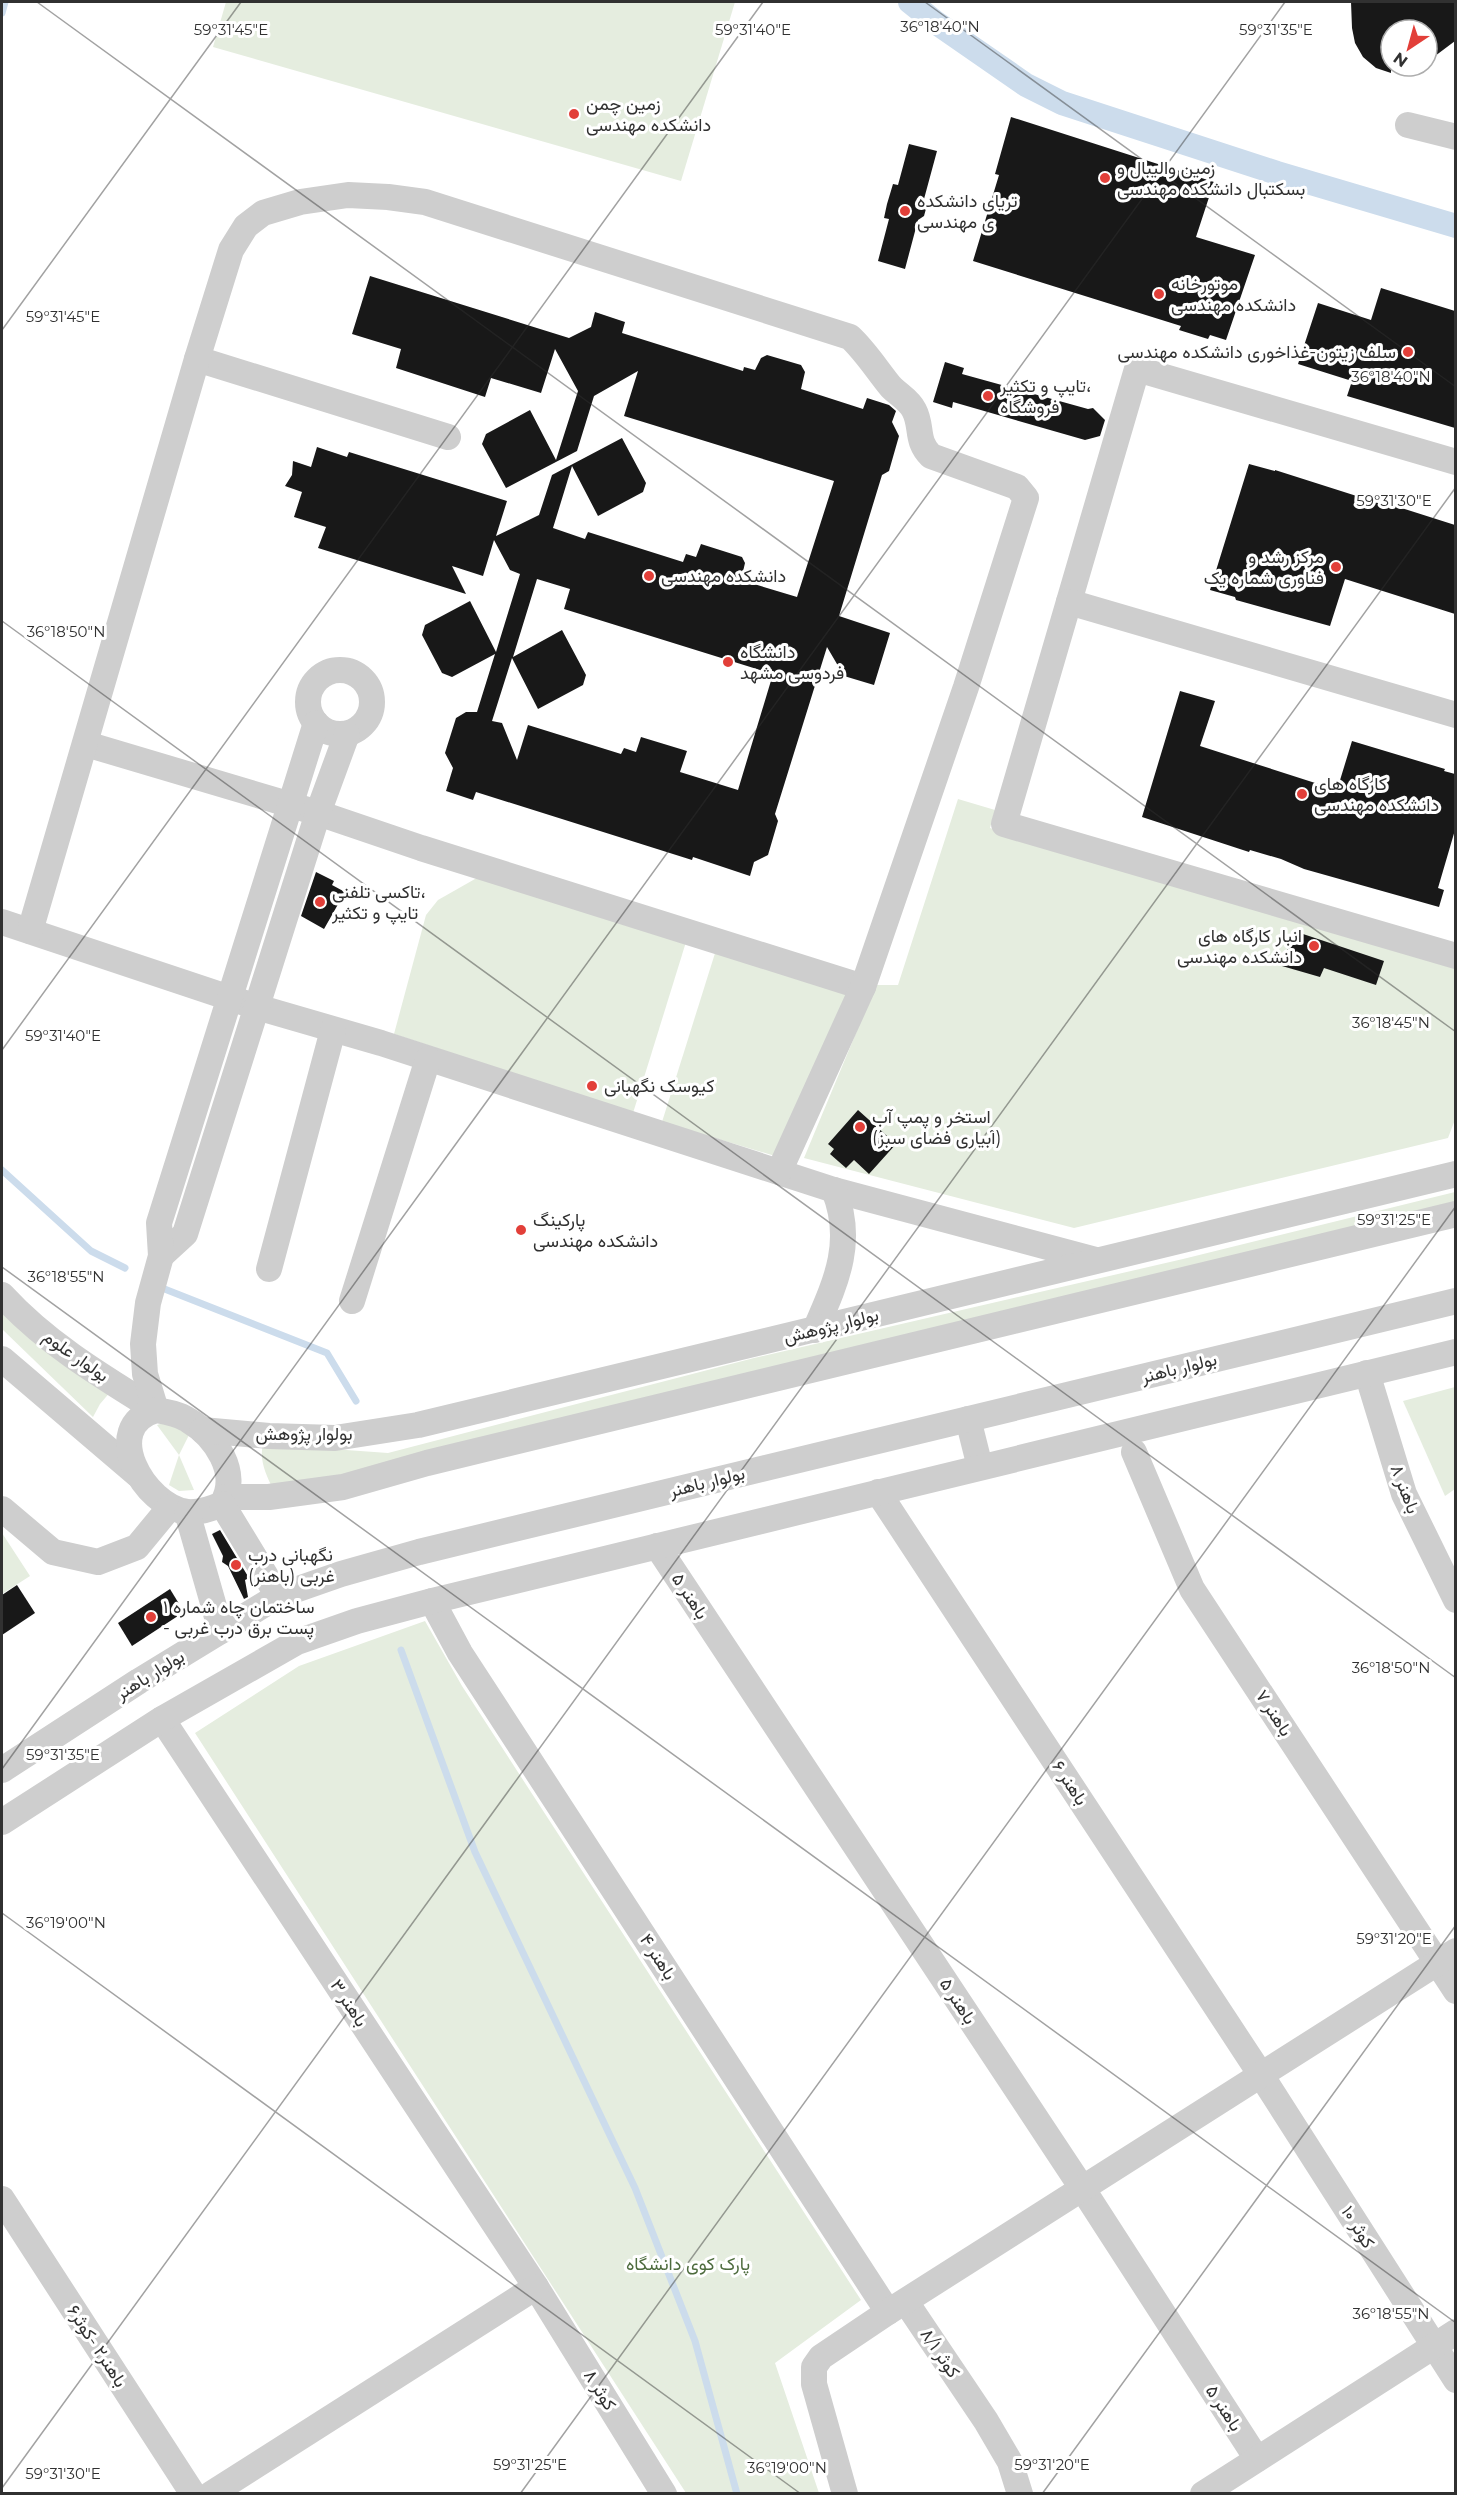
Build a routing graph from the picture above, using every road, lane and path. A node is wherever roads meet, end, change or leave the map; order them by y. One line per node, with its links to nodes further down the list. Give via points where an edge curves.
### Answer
1 (1408, 125): 2 (street)
2 (1455, 137)
3 (197, 359): 4 (street); 10 (street); 16 (street, via 231,250 246,226 263,213 300,202 348,195 425,202 850,337 911,404 917,414 923,448 931,456 1017,487 1026,498)
4 (448, 437)
5 (1455, 462): 6 (street, via 1137,369)
6 (1069, 602): 7 (street); 15 (street, via 1004,824)
7 (1455, 715)
8 (316, 723): 9 (street, via 336,734); 9 (street, via 308,703 315,682 323,674 345,670 365,680 373,701 366,722); 11 (street)
9 (347, 734): 12 (street)
10 (86, 744): 11 (street); 14 (street)
11 (290, 805): 12 (street); 17 (street)
12 (318, 813): 16 (street); 18 (street)
13 (2, 922): 14 (street)
14 (30, 931): 17 (street)
15 (1455, 956)
16 (863, 987): 21 (street)
17 (231, 998): 18 (street); 25 (street, via 159,1223)
18 (257, 1007): 19 (street); 25 (street, via 185,1234)
19 (333, 1030): 20 (street); 27 (street)
20 (428, 1059): 21 (street); 29 (street)
21 (779, 1172): 23 (street)
22 (1455, 1174): 26 (street, بولوار پژوهش)
23 (834, 1190): 26 (street); 31 (street, via 845,1238 836,1282)
24 (1455, 1214): 42 (street, via 427,1463 343,1487)
25 (161, 1256): 35 (street, via 148,1303 143,1344 145,1374)
26 (1099, 1261): 31 (street, بولوار پژوهش)
27 (269, 1269)
28 (2, 1295): 35 (street, بولوار علوم, via 68,1354)
29 (352, 1301)
30 (1455, 1301): 36 (street, بولوار باهنر)
31 (815, 1330): 37 (street, بولوار پژوهش, via 418,1425 335,1438)
32 (1455, 1352): 34 (street)
33 (2, 1359): 40 (street)
34 (1367, 1373): 39 (street); 47 (street, باهنر ۸, via 1404,1494)
35 (156, 1410): 37 (street, via 187,1418); 40 (street, via 137,1420 131,1431 129,1445)
36 (969, 1419): 39 (street); 46 (street, بولوار باهنر, via 419,1552)
37 (202, 1430): 42 (street, via 225,1463 229,1481)
38 (1134, 1452): 53 (street, باهنر ۷, via 1192,1589)
39 (980, 1467): 41 (street)
40 (138, 1476): 44 (street, via 153,1494)
41 (879, 1492): 45 (street); 55 (street, باهنر ۶)
42 (224, 1500): 44 (street, via 206,1511); 46 (street)
43 (2, 1509): 44 (street, via 53,1552 98,1562 136,1547)
44 (178, 1509): 49 (street)
45 (657, 1546): 48 (street); 56 (street, باهنر ۵)
46 (278, 1596): 49 (street, بولوار باهنر)
47 (1455, 1600)
48 (432, 1601): 50 (street, via 297,1642); 59 (street, باهنر ۴, via 460,1653)
49 (221, 1631): 51 (street, بولوار باهنر)
50 (162, 1719): 52 (street); 58 (street, باهنر ۳)
51 (2, 1770)
52 (2, 1822)
53 (1446, 1957): 54 (street, باهنر ۷); 55 (street)
54 (1455, 1991)
55 (1261, 2075): 56 (street); 61 (street, کوثر ۱۰)
56 (1082, 2188): 59 (street); 63 (street, باهنر ۵)
57 (2, 2199): 64 (street, باهنر۲ -کوثر۶)
58 (536, 2287): 65 (street); 66 (street, کوثر ۸)
59 (897, 2307): 67 (street, via 821,2357 814,2367 814,2384); 68 (street, کوثر ۸/۱, via 986,2421 1010,2462)
60 (1455, 2332): 61 (street)
61 (1433, 2346): 62 (street, کوثر ۱۰); 63 (street)
62 (1455, 2380)
63 (1257, 2459): 69 (street)
64 (193, 2493)
65 (211, 2493)
66 (664, 2493)
67 (845, 2493)
68 (1020, 2493)
69 (1203, 2493)

